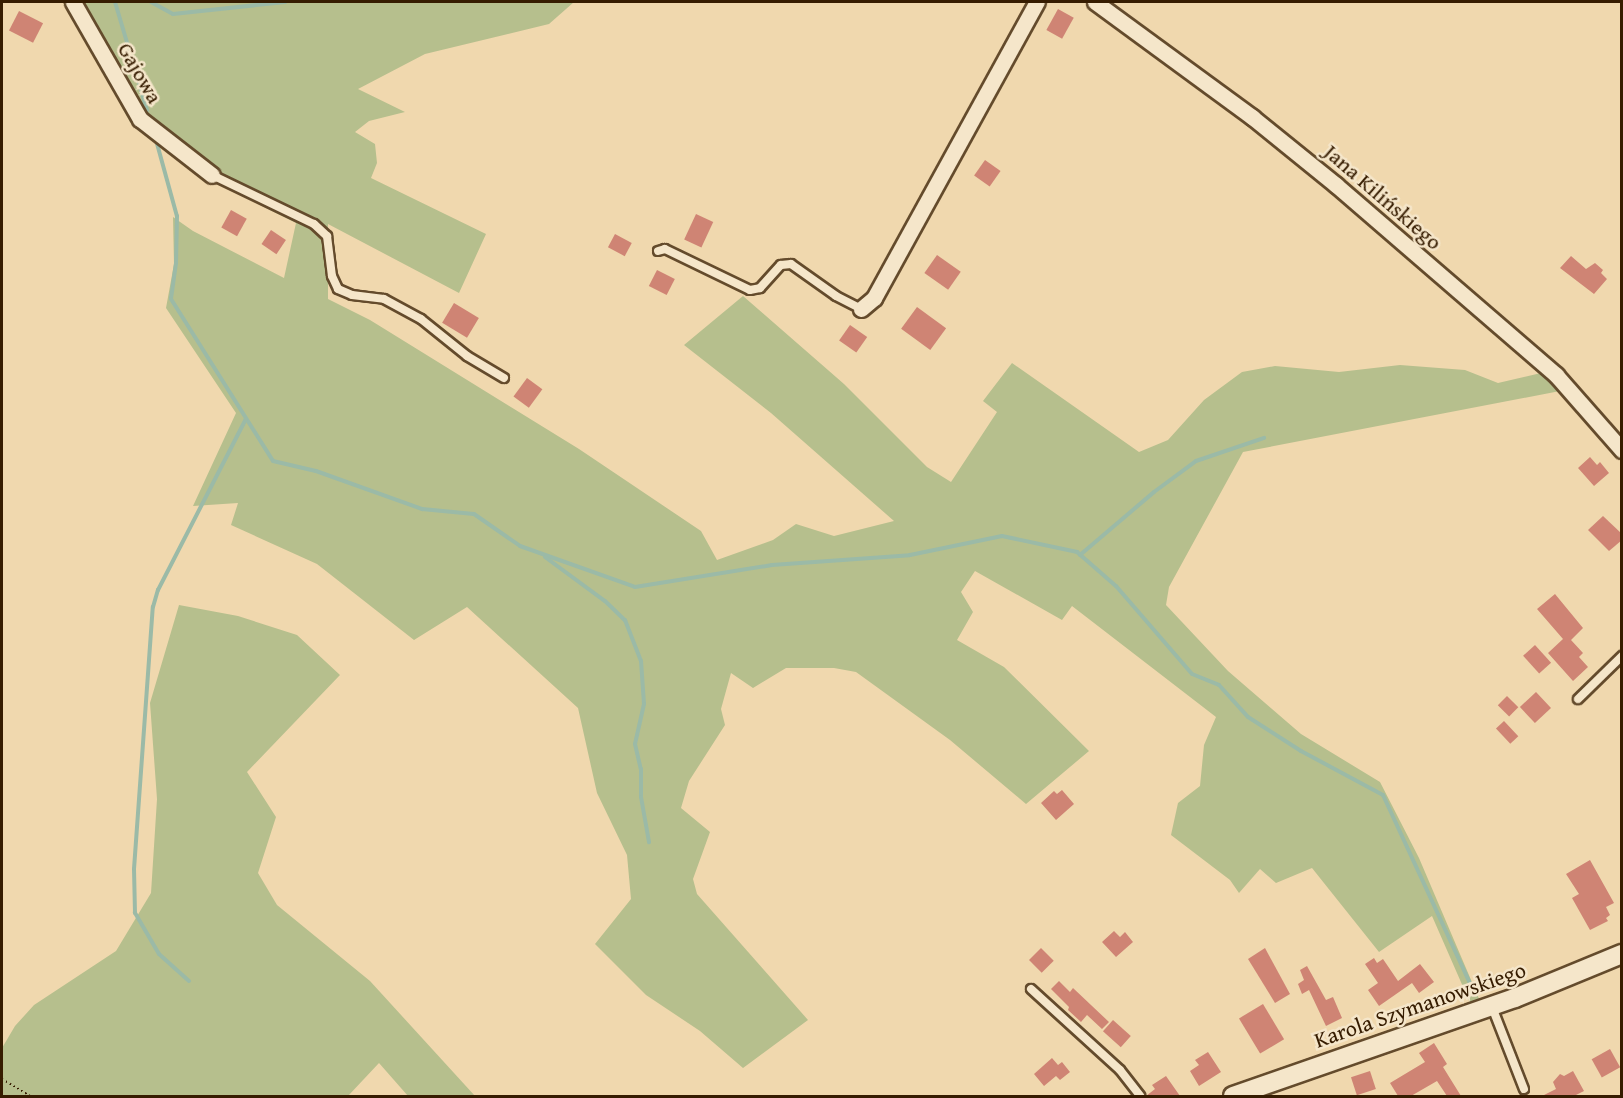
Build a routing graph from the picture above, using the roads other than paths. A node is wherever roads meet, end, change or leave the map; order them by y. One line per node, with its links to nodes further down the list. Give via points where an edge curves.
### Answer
1 (72, 2): 4 (street, Gajowa, via 140,119)
2 (1037, 2): 6 (street, via 874,298)
3 (1095, 2): 8 (street, Jana Kilińskiego, via 1252,117 1336,185 1547,367)
4 (212, 175): 7 (lane, via 314,224 327,237 332,276 338,289 384,299 421,319 466,356)
5 (658, 251): 6 (lane, via 665,249 750,290 760,288 781,265 791,264)
6 (861, 309)
7 (504, 378)
8 (1622, 450)
9 (1622, 656): 10 (lane)
10 (1578, 699)
11 (1622, 954): 13 (street, Karola Szymanowskiego)
12 (1031, 989): 15 (lane, via 1120,1070)
13 (1491, 1006): 14 (lane); 16 (street, Karola Szymanowskiego)
14 (1524, 1089)
15 (1140, 1096)
16 (1233, 1096)

